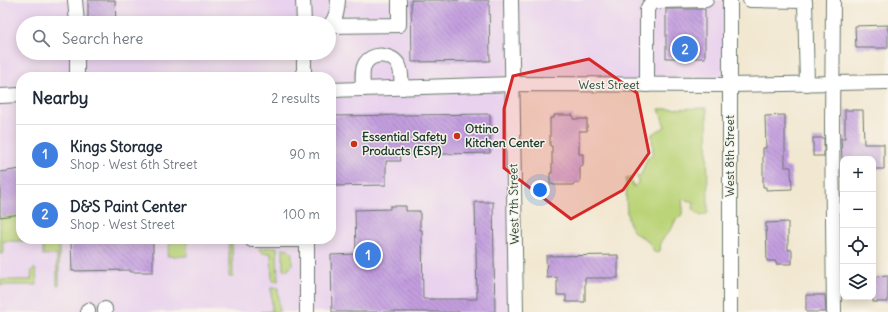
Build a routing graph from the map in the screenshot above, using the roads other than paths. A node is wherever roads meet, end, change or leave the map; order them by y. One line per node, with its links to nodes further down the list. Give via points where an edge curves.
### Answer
1 (76, 0): 10 (street)
2 (303, 0): 11 (street)
3 (338, 0): 12 (street)
4 (399, 0): 13 (street, via 399,26)
5 (511, 0): 20 (street, West 7th Street)
6 (706, 0): 22 (street, via 658,1 648,6)
7 (730, 0): 23 (street, West 8th Street)
8 (750, 0): 21 (street, via 805,1)
9 (833, 0): 19 (street)
10 (76, 16)
11 (304, 16)
12 (336, 16)
13 (336, 26)
14 (77, 60): 16 (street)
15 (304, 60): 17 (street)
16 (77, 72)
17 (304, 72)
18 (888, 82): 19 (street, West Street)
19 (833, 83): 21 (street, West Street); 33 (street)
20 (513, 84): 22 (street, West Street); 24 (street, West Street); 31 (street, West 7th Street)
21 (807, 84): 23 (street, West Street)
22 (647, 85): 23 (street, West Street)
23 (730, 85): 32 (street, West 8th Street)
24 (402, 88): 25 (street, West Street); 25 (street, via 401,72 394,60 388,56 376,56 369,60 364,68)
25 (363, 89): 26 (street, West Street)
26 (336, 90)
27 (16, 95): 28 (street)
28 (0, 96)
29 (307, 244): 30 (street)
30 (307, 312)
31 (516, 312)
32 (730, 312)
33 (834, 312)

